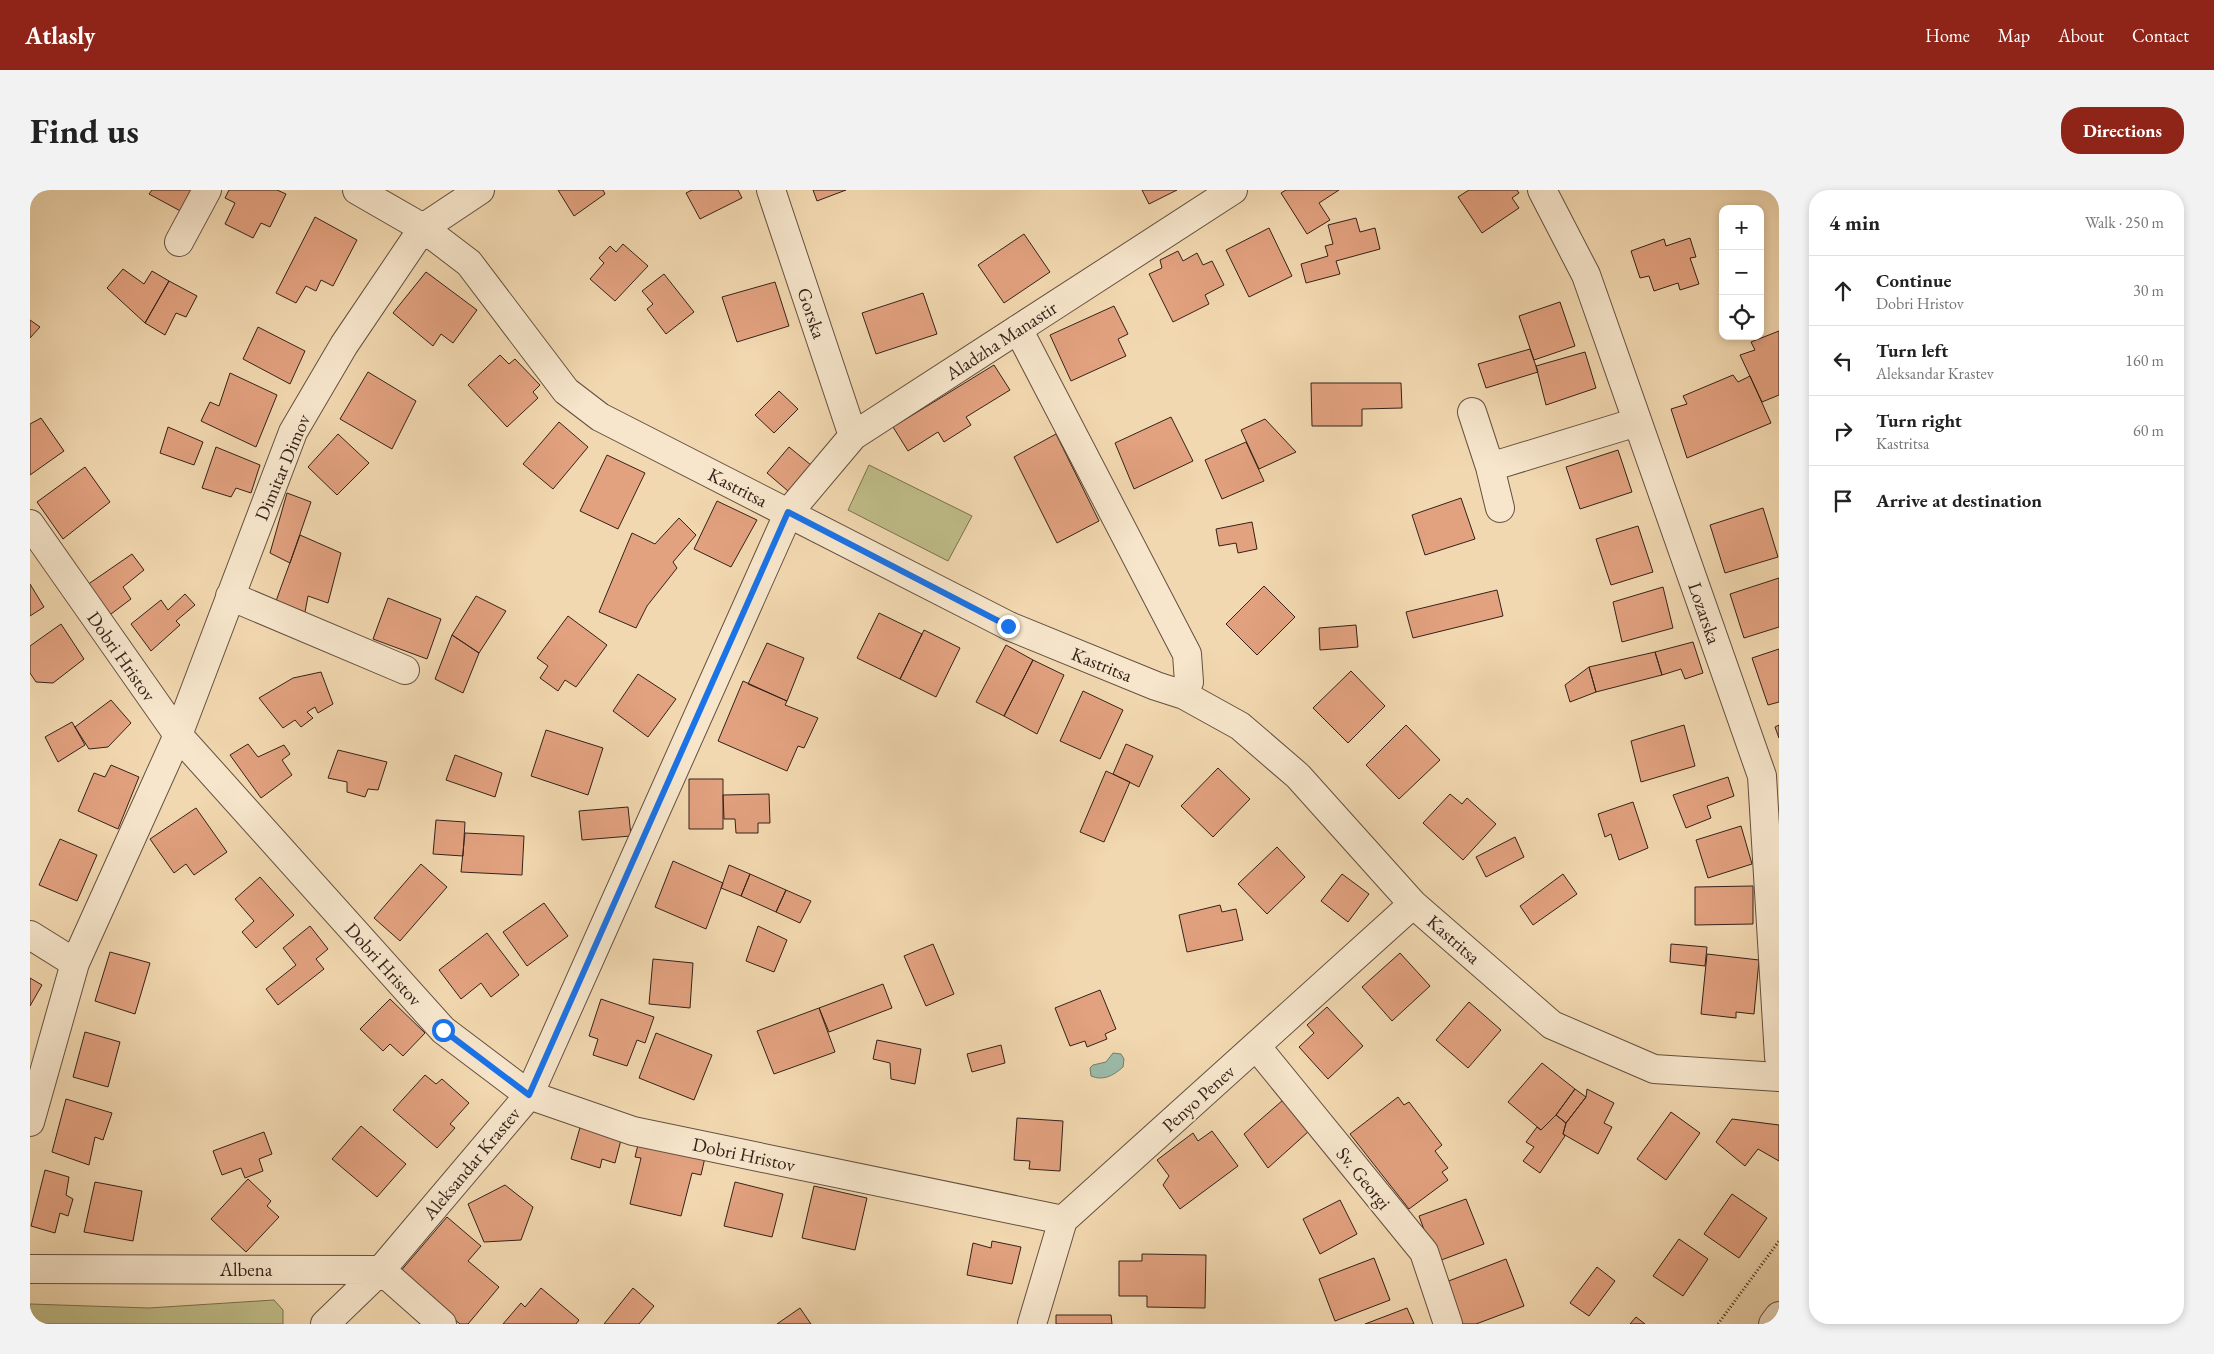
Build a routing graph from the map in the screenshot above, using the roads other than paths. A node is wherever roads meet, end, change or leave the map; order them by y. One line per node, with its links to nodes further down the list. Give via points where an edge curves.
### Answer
1 (207, 190): 8 (street)
2 (357, 190): 7 (street, Kastritsa)
3 (480, 190): 7 (street, Dimitar Dimov)
4 (770, 190): 12 (street, Gorska)
5 (1233, 190): 9 (street, Aladzha Manastir)
6 (1542, 190): 11 (street, Lozarska, via 1586,275)
7 (423, 228): 15 (street, Kastritsa, via 469,263 566,391 600,417); 17 (street, Dimitar Dimov, via 344,345 293,432)
8 (179, 242)
9 (1018, 329): 12 (street, Aladzha Manastir); 19 (street, via 1187,654 1189,682)
10 (1472, 412): 13 (street)
11 (1637, 422): 13 (street); 25 (street, Lozarska, via 1762,776)
12 (853, 436): 15 (street, Aladzha Manastir)
13 (1490, 468): 14 (street)
14 (1500, 508)
15 (788, 512): 19 (street, Kastritsa, via 1008,626); 27 (street, Aleksandar Krastev)
16 (30, 524): 20 (street, Dobri Hristov)
17 (230, 596): 18 (street); 20 (street, Dimitar Dimov)
18 (405, 670)
19 (1184, 695): 21 (street, Kastritsa, via 1240,726 1298,776)
20 (178, 735): 23 (street, Dimitar Dimov); 27 (street, Dobri Hristov, via 443,1030)
21 (1413, 904): 24 (street, Penyo Penev); 26 (street, Kastritsa, via 1552,1025 1654,1069)
22 (30, 935): 23 (street)
23 (75, 963): 28 (street, Dimitar Dimov)
24 (1256, 1046): 29 (street, Penyo Penev); 36 (street, Sv. Georgi, via 1424,1252)
25 (1779, 1058)
26 (1779, 1077)
27 (529, 1095): 29 (street, Dobri Hristov, via 633,1131); 31 (street, Aleksandar Krastev)
28 (30, 1122)
29 (1063, 1220): 35 (street)
30 (30, 1268): 31 (street, Albena)
31 (381, 1270): 32 (street, Aleksandar Krastev); 34 (street)
32 (333, 1316)
33 (1779, 1316): 37 (street)
34 (442, 1324)
35 (1032, 1324)
36 (1448, 1324)
37 (1773, 1324)

